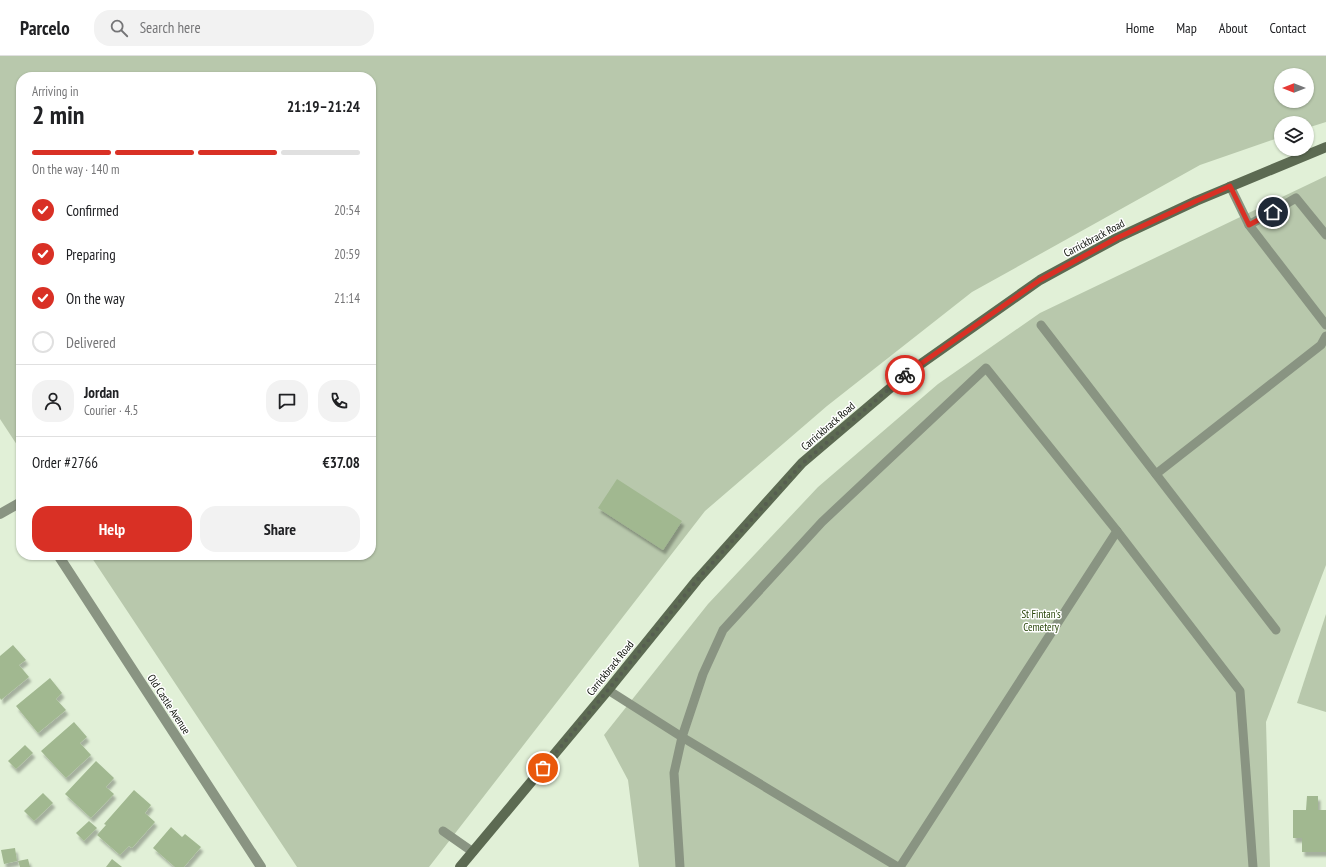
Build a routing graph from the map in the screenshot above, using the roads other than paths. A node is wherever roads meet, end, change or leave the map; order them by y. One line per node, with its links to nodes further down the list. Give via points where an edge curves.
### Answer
1 (1326, 146): 2 (main road, Carrickbrack Road)
2 (1230, 186): 3 (lane); 14 (main road, Carrickbrack Road, via 1117,238 1040,280 908,373 802,464 697,580)
3 (1249, 225): 4 (lane, via 1296,198); 6 (lane)
4 (1326, 235)
5 (1041, 325): 8 (lane)
6 (1326, 325)
7 (1326, 336): 8 (lane, via 1321,345)
8 (1156, 474): 13 (lane)
9 (16, 505): 10 (street)
10 (0, 514)
11 (1117, 531): 15 (lane, via 986,368 822,522 723,630 703,674); 21 (lane); 22 (lane, via 1240,691)
12 (61, 560): 18 (street, Old Castle Avenue)
13 (1276, 630)
14 (608, 690): 15 (lane); 17 (main road, Carrickbrack Road)
15 (682, 737): 20 (lane, via 674,773); 21 (lane)
16 (443, 831): 17 (lane)
17 (473, 852): 19 (main road, Carrickbrack Road)
18 (261, 867)
19 (460, 867)
20 (680, 867)
21 (899, 867)
22 (1253, 867)

